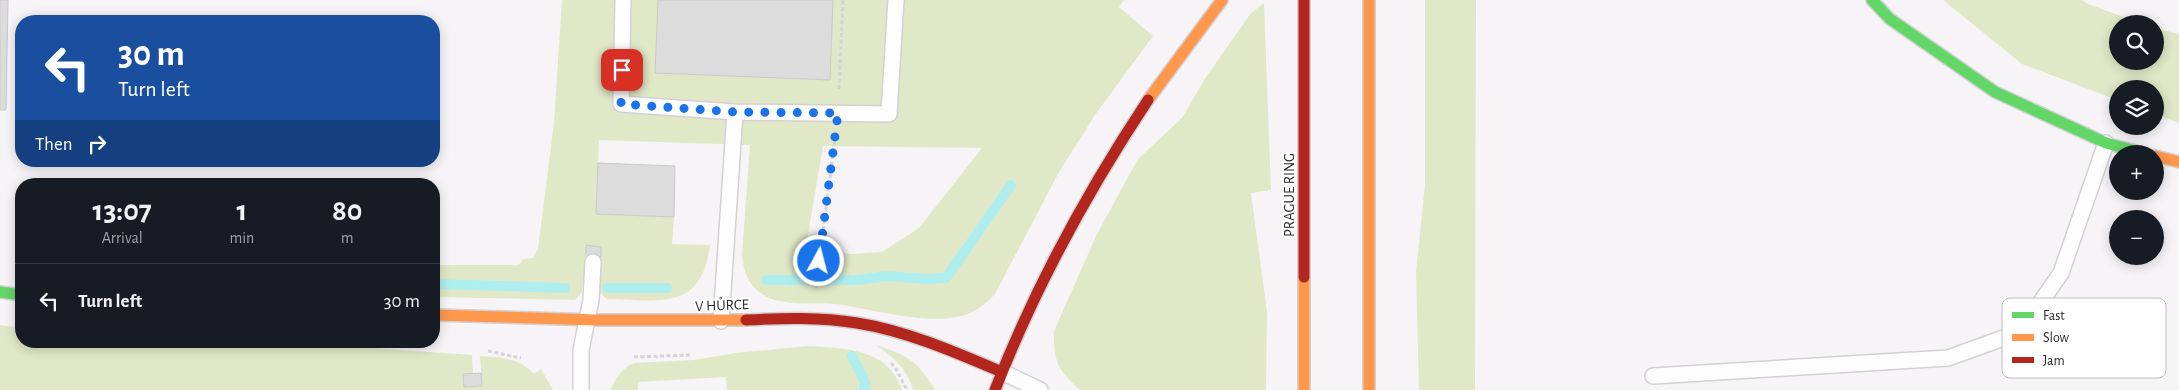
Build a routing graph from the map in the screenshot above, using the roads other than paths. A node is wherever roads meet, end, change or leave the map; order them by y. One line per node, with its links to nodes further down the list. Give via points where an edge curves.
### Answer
1 (623, 0): 7 (lane, via 621,104)
2 (896, 0): 7 (lane, via 889,114)
3 (1222, 0): 20 (main road, via 1178,56 1110,160 1039,289)
4 (1304, 0): 25 (main road, PRAGUE RING)
5 (1370, 0): 26 (main road)
6 (1872, 0): 8 (main road, via 1890,19 1995,92)
7 (735, 112): 17 (lane)
8 (2106, 143): 9 (main road); 15 (lane, via 2061,273)
9 (2113, 145)
10 (2164, 158): 11 (main road)
11 (2179, 162)
12 (593, 262): 18 (lane)
13 (0, 292): 14 (main road)
14 (15, 293)
15 (2044, 298)
16 (440, 315): 18 (main road, V HŮRCE)
17 (721, 321): 18 (main road, V HŮRCE); 20 (main road, V HŮRCE, via 774,318 856,323 934,343)
18 (588, 322): 22 (lane, via 581,350)
19 (2002, 338): 21 (lane, via 1948,358)
20 (1002, 372): 23 (main road); 24 (lane)
21 (1653, 376)
22 (581, 390)
23 (995, 390)
24 (1040, 390)
25 (1304, 390)
26 (1369, 390)

